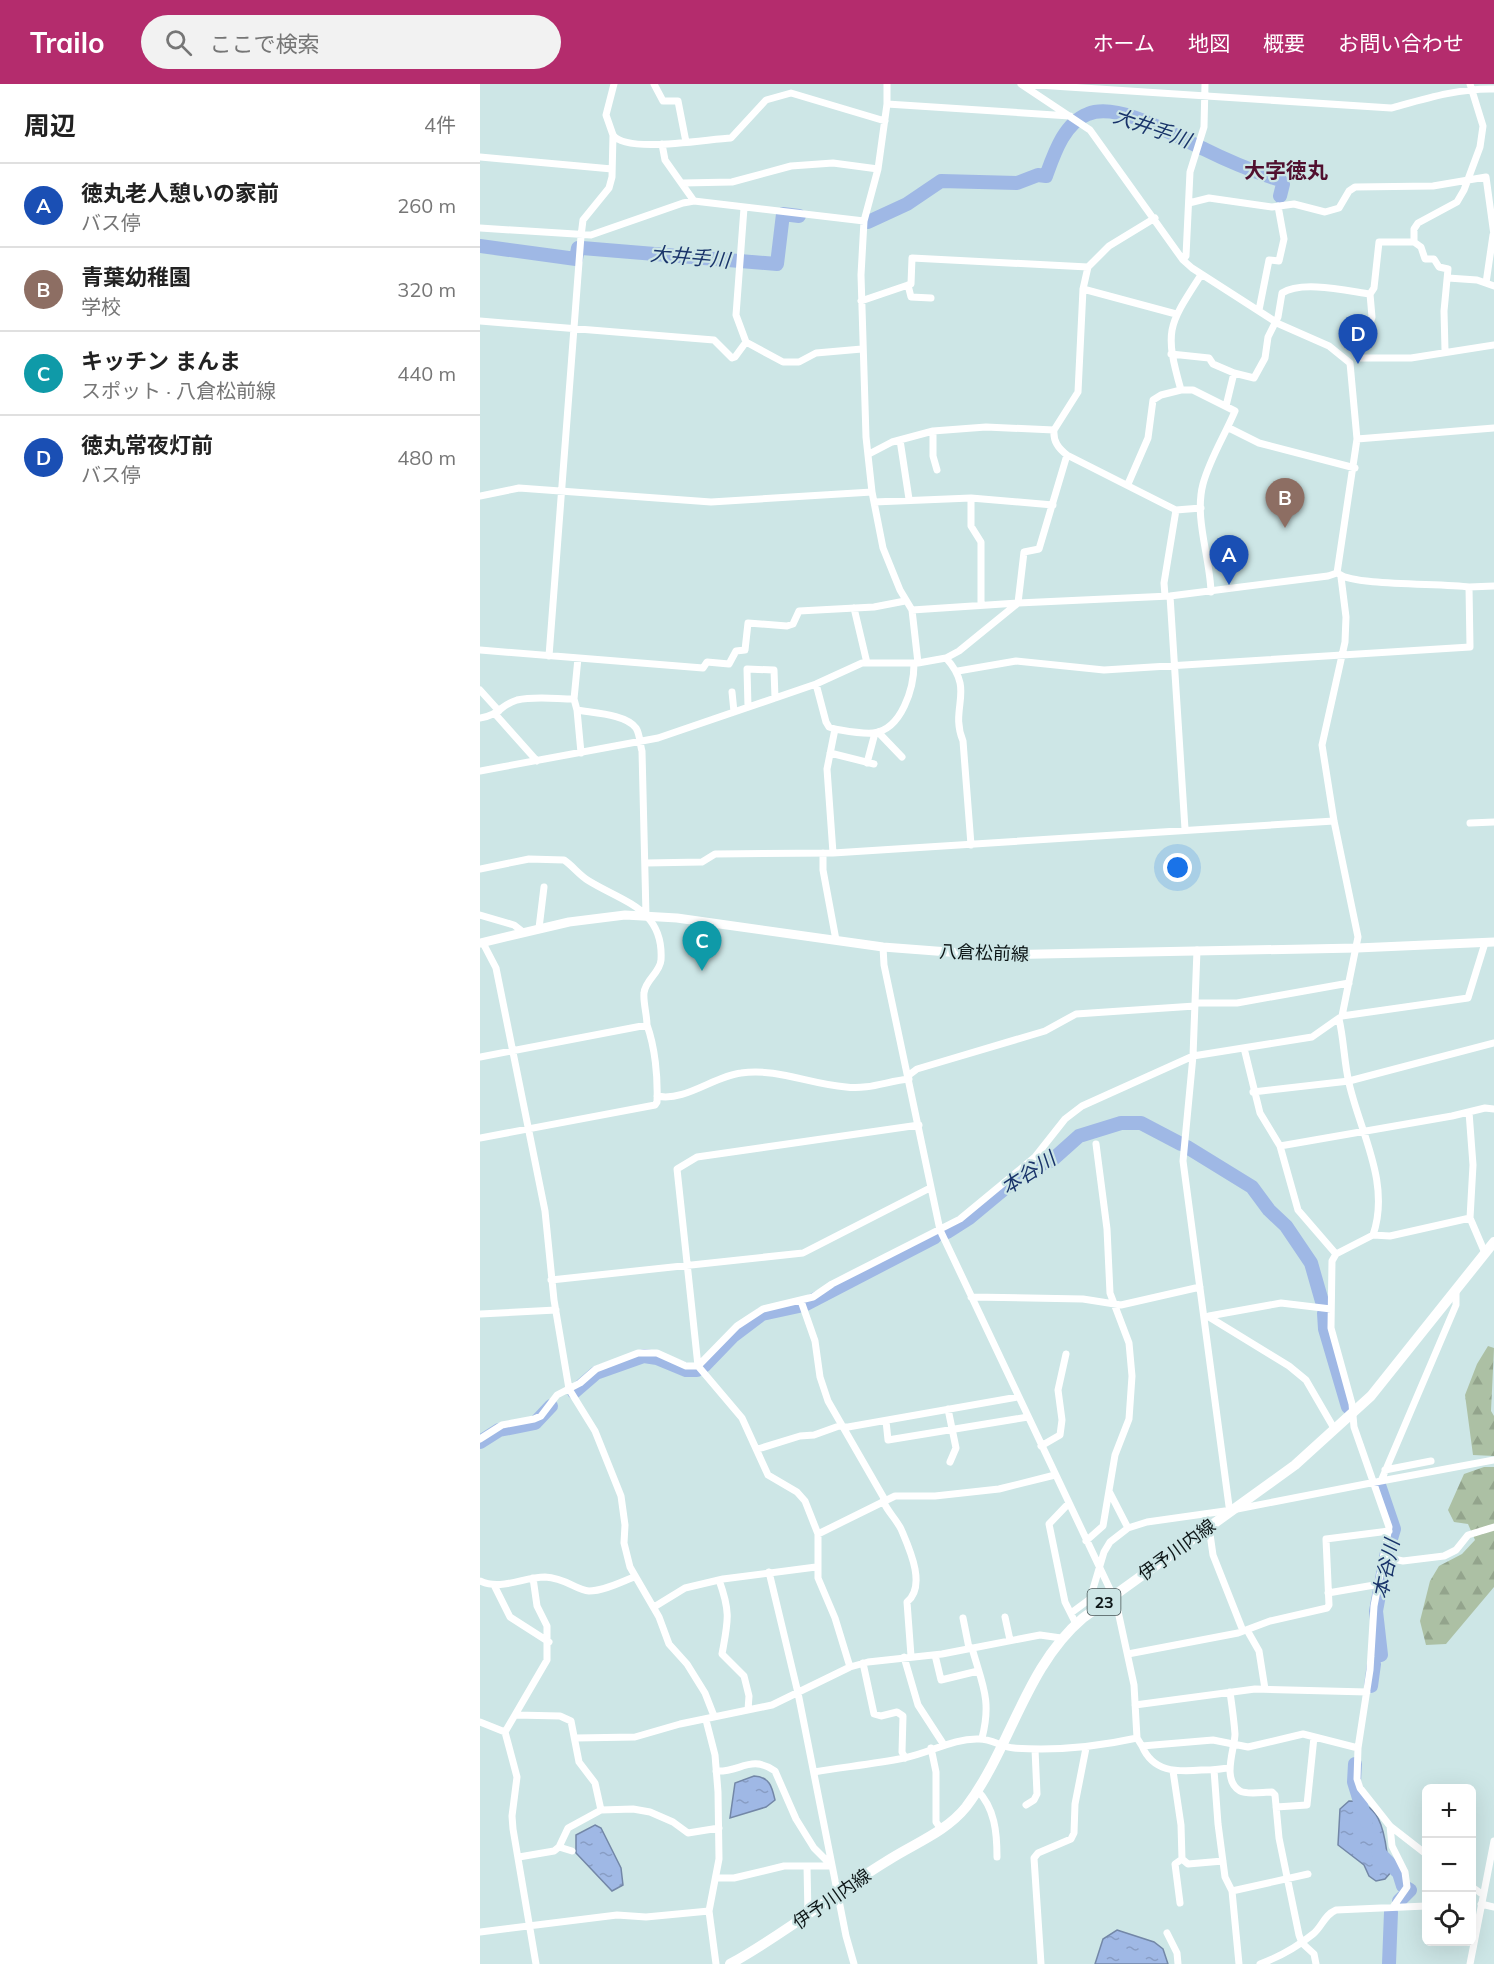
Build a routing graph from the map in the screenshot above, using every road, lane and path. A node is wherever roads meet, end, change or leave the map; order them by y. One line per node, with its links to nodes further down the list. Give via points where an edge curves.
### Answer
1 (614, 84): 12 (street, via 606,115)
2 (654, 84): 13 (street, via 663,101 678,101)
3 (887, 84): 9 (street)
4 (1021, 84): 8 (street); 10 (street)
5 (1205, 84): 8 (street)
6 (1471, 87): 7 (street); 8 (street, via 1391,108); 19 (street, via 1483,126 1480,147)
7 (1494, 89)
8 (1205, 96): 22 (street, via 1204,127 1190,172)
9 (887, 104): 10 (street); 11 (street)
10 (1071, 116): 25 (street, via 1105,147)
11 (885, 121): 13 (street, via 791,93 766,100 731,138); 17 (street)
12 (613, 135): 14 (street, via 622,142); 16 (street)
13 (686, 142): 14 (street)
14 (662, 144): 20 (street, via 665,160)
15 (480, 157): 16 (street)
16 (612, 169): 29 (street, via 609,188 590,210)
17 (878, 169): 20 (street, via 833,163 790,166 732,182); 26 (street)
18 (1490, 177): 19 (street); 28 (street)
19 (1466, 181): 23 (street, via 1432,186 1355,187 1348,191 1339,208 1325,212 1294,204); 30 (street, via 1457,202 1415,226)
20 (683, 183): 21 (street)
21 (694, 201): 24 (street); 29 (street)
22 (1189, 203): 23 (street, via 1209,198); 31 (street)
23 (1278, 206): 42 (street, via 1284,240 1279,261 1269,260)
24 (744, 208): 26 (street); 47 (street, via 736,315)
25 (1155, 218): 31 (street); 32 (street, via 1109,246)
26 (864, 221): 41 (street)
27 (480, 228): 29 (street)
28 (1493, 235): 35 (street)
29 (580, 236): 46 (street)
30 (1414, 242): 34 (street, via 1425,259 1434,259 1439,267 1448,269); 39 (street, via 1379,242)
31 (1183, 260): 33 (street)
32 (1088, 267): 36 (street, via 912,258); 38 (street)
33 (1201, 275): 42 (street); 43 (street)
34 (1448, 278): 35 (street); 50 (street)
35 (1486, 283): 37 (street)
36 (908, 285): 40 (street, via 911,297); 41 (street)
37 (1494, 286)
38 (1083, 289): 43 (street); 59 (street, via 1078,392)
39 (1370, 294): 45 (street, via 1323,287 1288,289 1280,297); 52 (street, via 1372,317)
40 (931, 298)
41 (861, 301): 49 (street)
42 (1259, 310): 45 (street)
43 (1176, 314): 51 (street)
44 (480, 321): 46 (street)
45 (1276, 321): 53 (street, via 1329,346); 54 (street, via 1268,337 1265,358 1254,378)
46 (573, 329): 47 (street, via 714,340 732,358); 68 (street)
47 (746, 342): 49 (street, via 783,362 799,362 816,353)
48 (1494, 345): 50 (street)
49 (862, 349): 63 (street)
50 (1445, 350): 52 (street, via 1411,358)
51 (1171, 354): 54 (street, via 1209,358 1212,364); 55 (street)
52 (1358, 358): 53 (street)
53 (1350, 363): 61 (street)
54 (1233, 373): 56 (street)
55 (1181, 390): 56 (street, via 1193,390); 67 (street, via 1153,400 1148,438)
56 (1226, 406): 57 (street, via 1235,411)
57 (1229, 428): 65 (street, via 1259,443); 75 (street, via 1210,464)
58 (1494, 428): 61 (street)
59 (1054, 430): 60 (street, via 986,427); 64 (street, via 1055,441)
60 (933, 431): 62 (street); 66 (street)
61 (1358, 439): 65 (street)
62 (900, 440): 63 (street); 72 (street)
63 (869, 454): 69 (street)
64 (1067, 455): 67 (street); 74 (street)
65 (1355, 468): 77 (street)
66 (937, 470)
67 (1128, 484): 76 (street)
68 (561, 491): 69 (street, via 711,502); 70 (street, via 513,488); 88 (street)
69 (872, 492): 73 (street)
70 (480, 496)
71 (971, 498): 72 (street); 74 (street); 84 (street, via 971,526 981,542)
72 (909, 499): 73 (street)
73 (874, 502): 82 (street, via 883,548)
74 (1053, 505): 83 (street, via 1039,549 1024,552)
75 (1201, 508): 76 (street); 80 (street)
76 (1176, 510): 81 (street, via 1164,583)
77 (1339, 575): 79 (street); 80 (street); 89 (street, via 1346,616)
78 (1494, 586): 79 (street)
79 (1469, 587): 89 (street, via 1470,647)
80 (1211, 592): 81 (street)
81 (1167, 596): 83 (street); 94 (street)
82 (905, 601): 85 (street); 86 (street)
83 (1018, 603): 84 (street); 90 (street)
84 (981, 604): 86 (street)
85 (854, 608): 91 (street, via 799,611 793,624 787,626 748,623 746,650 736,651 729,664 707,662 703,668); 92 (street)
86 (912, 610): 93 (street)
87 (480, 650): 88 (street)
88 (549, 656): 91 (street)
89 (1342, 656): 94 (street); 114 (street, via 1322,745)
90 (946, 657): 93 (street); 95 (street)
91 (578, 658): 100 (street)
92 (867, 663): 93 (street); 96 (street)
93 (916, 664): 107 (street, via 900,713 889,726)
94 (1175, 666): 95 (street, via 1104,670 1016,661); 117 (street)
95 (958, 671): 118 (street, via 962,693 958,725 963,741)
96 (816, 684): 99 (street); 106 (street, via 826,722)
97 (480, 690): 104 (street)
98 (732, 692): 103 (street)
99 (775, 698): 101 (street); 101 (street, via 774,670 747,669)
100 (574, 699): 102 (street); 104 (street, via 518,700)
101 (748, 707): 103 (street)
102 (577, 710): 108 (street, via 630,723 635,726); 109 (street)
103 (734, 712): 108 (street)
104 (497, 713): 105 (street); 112 (street)
105 (480, 718)
106 (835, 729): 107 (street); 110 (street)
107 (877, 732): 110 (street, via 871,764); 111 (street)
108 (640, 743): 109 (street); 121 (street)
109 (581, 753): 112 (street)
110 (830, 753): 120 (street, via 827,769)
111 (903, 757)
112 (537, 761): 113 (street)
113 (480, 771)
114 (1334, 820): 117 (street); 132 (street)
115 (1494, 822): 116 (street)
116 (1470, 823)
117 (1185, 829): 118 (street)
118 (971, 845): 120 (street)
119 (823, 854): 120 (street); 121 (street, via 715,854 702,862); 128 (street)
120 (833, 854)
121 (646, 863): 125 (street)
122 (480, 869): 125 (street, via 529,859 564,860 580,876 638,906)
123 (544, 887): 126 (street)
124 (480, 915): 127 (street, via 514,925)
125 (646, 915): 126 (main road, 八倉松前線, via 605,916); 128 (main road, 八倉松前線); 137 (street, via 657,934 661,959 644,993)
126 (539, 928): 127 (main road, 八倉松前線)
127 (523, 932): 129 (main road, 八倉松前線)
128 (836, 940): 131 (main road, 八倉松前線)
129 (481, 943): 140 (street, via 496,968)
130 (1489, 943): 132 (main road, 八倉松前線); 136 (street, via 1468,998)
131 (883, 947): 133 (main road, 八倉松前線, via 988,955); 143 (street)
132 (1358, 948): 133 (main road, 八倉松前線); 134 (street)
133 (1197, 950): 135 (street)
134 (1349, 983): 135 (street, via 1237,1003); 136 (street)
135 (1195, 1005): 141 (street); 143 (street, via 1076,1014 1045,1031 917,1069)
136 (1340, 1017): 139 (street, via 1312,1037); 144 (street)
137 (647, 1025): 140 (street); 146 (street)
138 (1494, 1042): 144 (street)
139 (1244, 1048): 141 (street); 145 (street)
140 (513, 1051): 142 (street); 150 (street)
141 (1193, 1056): 157 (street, via 1073,1112 1035,1157 974,1209); 163 (street, via 1183,1161)
142 (480, 1058)
143 (909, 1077): 146 (street, via 880,1086 852,1088 765,1070 735,1074 670,1097); 149 (street)
144 (1349, 1082): 145 (street); 151 (street)
145 (1253, 1092): 154 (street, via 1264,1125)
146 (657, 1096): 150 (street, via 655,1105)
147 (1494, 1109): 148 (street)
148 (1469, 1112): 151 (street); 156 (street, via 1473,1165)
149 (919, 1125): 155 (street); 161 (street, via 697,1157 686,1162 677,1169)
150 (528, 1129): 152 (street); 162 (street, via 545,1211)
151 (1363, 1132): 154 (street); 158 (street, via 1376,1172)
152 (480, 1138)
153 (1096, 1144): 167 (street, via 1107,1229 1110,1293)
154 (1280, 1146): 160 (street, via 1298,1210)
155 (930, 1188): 157 (street); 161 (street, via 803,1253)
156 (1470, 1218): 158 (street, via 1390,1236); 159 (street)
157 (940, 1230): 165 (street); 166 (street)
158 (1373, 1235): 160 (street)
159 (1490, 1250): 164 (main road, 伊予川内線 / 23)
160 (1336, 1254): 168 (street, via 1332,1261)
161 (687, 1266): 162 (street); 173 (street)
162 (551, 1280): 169 (street)
163 (1200, 1287): 167 (street, via 1132,1304); 171 (street)
164 (1456, 1292): 177 (main road, 伊予川内線 / 23, via 1387,1378); 189 (street, via 1455,1305)
165 (971, 1297): 167 (street, via 1083,1299); 175 (street)
166 (801, 1301): 173 (street, via 771,1306 753,1315); 180 (street, via 815,1341 824,1390)
167 (1115, 1304): 192 (street, via 1129,1343 1132,1376 1129,1419 1115,1455)
168 (1331, 1309): 171 (street, via 1281,1303); 177 (street, via 1331,1328)
169 (556, 1310): 170 (street); 174 (street)
170 (480, 1314)
171 (1206, 1317): 182 (street, via 1282,1361 1306,1380); 195 (street)
172 (1066, 1354): 184 (street, via 1058,1390 1060,1435)
173 (698, 1366): 174 (street, via 686,1366 657,1353 638,1353 596,1369); 185 (street, via 742,1418)
174 (569, 1389): 183 (street, via 557,1395 541,1416 502,1425); 206 (street, via 595,1431 621,1496 625,1552)
175 (1018, 1396): 176 (street); 178 (street)
176 (948, 1409): 179 (street); 181 (street)
177 (1352, 1414): 182 (main road, 伊予川内線 / 23); 191 (street, via 1362,1452)
178 (1028, 1417): 181 (street); 184 (street)
179 (886, 1421): 180 (street); 181 (street, via 888,1440)
180 (844, 1426): 185 (street); 193 (street)
181 (953, 1429): 188 (street, via 956,1448)
182 (1335, 1430): 195 (main road, 伊予川内線 / 23, via 1295,1465)
183 (480, 1439)
184 (1041, 1446): 190 (street)
185 (758, 1449): 200 (street, via 768,1475 802,1496)
186 (1494, 1460): 191 (street)
187 (1431, 1461): 189 (street)
188 (950, 1462)
189 (1385, 1470): 191 (street)
190 (1055, 1475): 193 (street, via 999,1489 895,1496); 194 (street)
191 (1378, 1482): 195 (street); 199 (street)
192 (1109, 1491): 198 (street); 201 (street, via 1102,1526)
193 (884, 1501): 200 (street); 226 (street, via 901,1530 917,1580 908,1602)
194 (1069, 1503): 201 (street); 215 (street, via 1049,1524 1065,1602)
195 (1232, 1510): 196 (main road, 伊予川内線 / 23); 198 (street)
196 (1209, 1527): 213 (main road, 伊予川内線 / 23); 219 (street, via 1213,1555)
197 (1494, 1527): 202 (street, via 1468,1534 1455,1550 1444,1556 1403,1561)
198 (1128, 1528): 203 (street, via 1110,1542)
199 (1389, 1531): 202 (street); 212 (street, via 1326,1539)
200 (818, 1534): 204 (street)
201 (1086, 1541): 203 (street)
202 (1384, 1557): 210 (street)
203 (1098, 1566): 213 (street); 215 (street, via 1093,1595)
204 (816, 1567): 205 (street); 228 (street)
205 (769, 1572): 208 (street); 233 (street)
206 (634, 1577): 207 (street, via 588,1591 560,1578); 214 (street)
207 (533, 1578): 211 (street); 222 (street)
208 (719, 1580): 214 (street, via 675,1592); 235 (street, via 728,1603 728,1630 722,1654 744,1676)
209 (480, 1581): 211 (street)
210 (1380, 1584): 212 (street); 232 (street, via 1374,1606)
211 (494, 1585): 222 (street, via 510,1617)
212 (1328, 1593): 219 (street, via 1327,1608)
213 (1112, 1596): 218 (main road, 伊予川内線 / 23); 224 (street)
214 (654, 1607): 237 (street, via 669,1644 687,1664)
215 (1071, 1613): 218 (street)
216 (1005, 1617): 221 (street)
217 (963, 1618): 223 (street)
218 (1076, 1624): 220 (main road, 伊予川内線 / 23)
219 (1245, 1631): 224 (street); 230 (street, via 1259,1651)
220 (1061, 1638): 221 (street, via 1040,1635); 248 (main road, 伊予川内線 / 23, via 1044,1662)
221 (1010, 1640): 223 (street)
222 (549, 1642): 236 (street, via 545,1666)
223 (970, 1648): 225 (street); 229 (street)
224 (1128, 1654): 234 (street)
225 (935, 1655): 226 (street); 229 (street, via 941,1680)
226 (907, 1657): 227 (street); 246 (street, via 918,1705)
227 (863, 1663): 228 (street); 253 (street, via 874,1714 897,1712 903,1716)
228 (850, 1667): 233 (street)
229 (978, 1671): 243 (street, via 987,1697)
230 (1265, 1689): 231 (street); 232 (street)
231 (1230, 1692): 234 (street); 245 (street)
232 (1367, 1692): 251 (street)
233 (798, 1693): 235 (street); 258 (street)
234 (1135, 1705): 244 (street)
235 (748, 1710): 237 (street)
236 (516, 1714): 240 (street); 242 (street, via 566,1717)
237 (714, 1716): 238 (street)
238 (706, 1720): 242 (street, via 635,1737); 256 (street)
239 (480, 1722): 240 (street)
240 (505, 1732): 270 (street, via 517,1777 512,1816)
241 (1314, 1737): 245 (street, via 1295,1735 1248,1747); 251 (street); 261 (street, via 1307,1805)
242 (576, 1738): 262 (street, via 579,1762 595,1783)
243 (982, 1738): 246 (street); 248 (street)
244 (1137, 1738): 247 (street); 250 (street)
245 (1233, 1743): 247 (street, via 1213,1740); 254 (street)
246 (944, 1745): 249 (street)
247 (1142, 1746): 257 (street, via 1157,1766)
248 (1002, 1747): 252 (street); 259 (main road, 伊予川内線 / 23)
249 (931, 1748): 253 (street); 265 (street, via 936,1772 936,1822)
250 (1086, 1748): 252 (street); 300 (street, via 1075,1804 1074,1833 1071,1839 1034,1858)
251 (1358, 1748): 263 (street, via 1360,1788)
252 (1035, 1749): 260 (street, via 1037,1794)
253 (905, 1758): 258 (street)
254 (1230, 1767): 255 (street); 261 (street, via 1238,1790 1272,1792)
255 (1214, 1770): 257 (street); 273 (street)
256 (716, 1771): 264 (street); 275 (street, via 750,1763 775,1771 796,1820 814,1848)
257 (1173, 1771): 272 (street)
258 (814, 1772): 275 (street)
259 (977, 1790): 265 (main road, 伊予川内線 / 23, via 964,1809); 271 (street, via 993,1815)
260 (1026, 1805)
261 (1276, 1807): 278 (street)
262 (601, 1810): 264 (street, via 650,1812 688,1833); 267 (street, via 568,1828)
263 (1390, 1826): 269 (street); 285 (street, via 1395,1856 1405,1872 1407,1887)
264 (719, 1828): 277 (street)
265 (941, 1829): 281 (main road, 伊予川内線 / 23)
266 (1494, 1842): 282 (street)
267 (559, 1848): 268 (street); 270 (street, via 548,1854)
268 (572, 1851)
269 (1422, 1851)
270 (519, 1857): 291 (street)
271 (997, 1857)
272 (1182, 1859): 273 (street, via 1188,1864); 283 (street, via 1175,1864)
273 (1223, 1861): 280 (street)
274 (807, 1866): 275 (street); 277 (street, via 784,1866); 290 (street)
275 (832, 1866): 281 (street)
276 (1308, 1874): 278 (street)
277 (717, 1878): 288 (street)
278 (1288, 1880): 280 (street); 294 (street)
279 (1476, 1890): 282 (street)
280 (1232, 1891): 302 (street)
281 (839, 1894): 290 (main road, 伊予川内線 / 23); 299 (street)
282 (1482, 1894): 284 (street)
283 (1180, 1903)
284 (1481, 1904): 287 (street); 289 (street)
285 (1393, 1906): 286 (street); 294 (street, via 1330,1912 1320,1928)
286 (1422, 1906)
287 (1494, 1907)
288 (709, 1911): 291 (street, via 646,1917 617,1915); 297 (street)
289 (1476, 1912)
290 (808, 1916): 298 (main road, 伊予川内線 / 23)
291 (530, 1926): 292 (street); 296 (street)
292 (480, 1932)
293 (1167, 1933): 301 (street)
294 (1302, 1943): 303 (street); 304 (street, via 1314,1954)
295 (1472, 1946): 305 (street)
296 (536, 1964)
297 (717, 1964)
298 (730, 1964)
299 (854, 1964)
300 (1041, 1964)
301 (1178, 1964)
302 (1239, 1964)
303 (1260, 1964)
304 (1316, 1964)
305 (1470, 1964)

